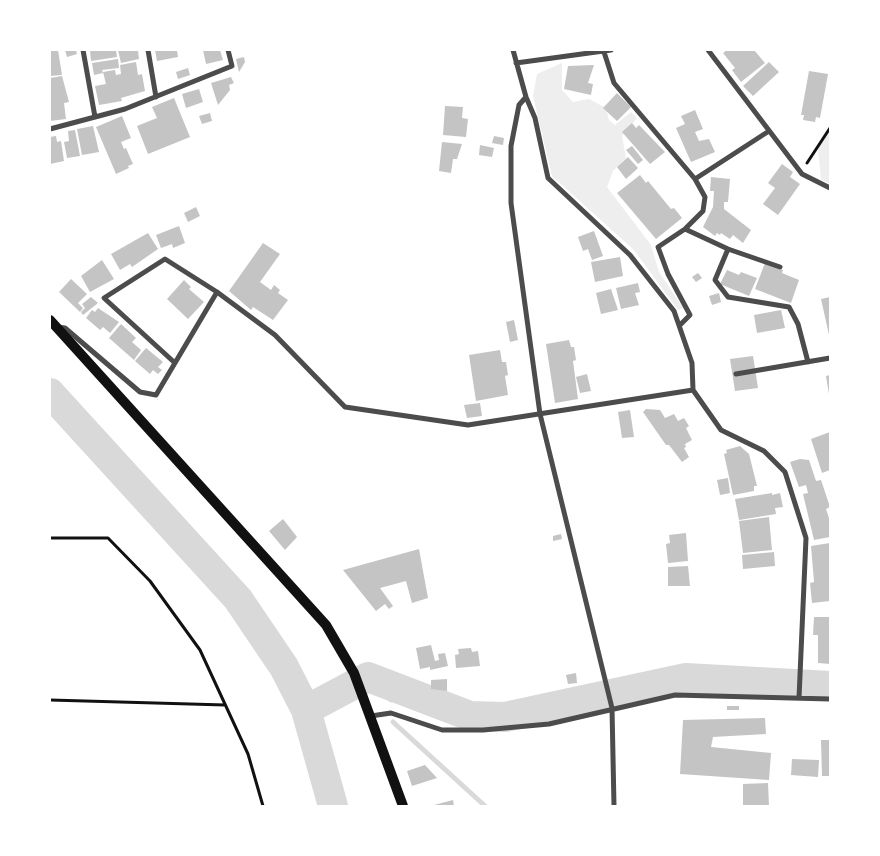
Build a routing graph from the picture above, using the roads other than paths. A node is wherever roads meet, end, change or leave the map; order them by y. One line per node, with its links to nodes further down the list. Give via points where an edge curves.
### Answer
1 (83, 50): 11 (street)
2 (148, 50): 9 (street)
3 (228, 50): 9 (street, via 232,66)
4 (513, 50): 8 (street)
5 (611, 50): 7 (street)
6 (708, 50): 13 (street)
7 (604, 52): 8 (street); 14 (street, via 614,83)
8 (516, 63): 10 (street)
9 (156, 97): 11 (street)
10 (526, 97): 21 (street, via 535,118 548,178 630,255 674,311); 27 (street, via 519,105 511,146 511,203)
11 (95, 117): 12 (street)
12 (50, 129)
13 (770, 131): 14 (street); 15 (street, via 802,174)
14 (695, 179): 16 (street, via 705,197 703,211)
15 (830, 188)
16 (685, 229): 17 (street); 21 (street, via 658,247 668,274 690,314)
17 (728, 248): 18 (street); 23 (street, via 715,280 728,297 789,307 798,324)
18 (780, 268)
19 (217, 292): 24 (street); 24 (street, via 165,259 104,298); 27 (street, via 275,335 345,406 468,425)
20 (53, 324): 24 (street, via 66,328 140,392 156,395); 31 (main road, via 326,625 354,673)
21 (680, 325): 26 (street, via 692,363)
22 (830, 358): 23 (street)
23 (808, 362): 25 (street)
24 (175, 363)
25 (736, 374)
26 (693, 390): 27 (street); 28 (street, via 721,430 764,451 785,472 806,538)
27 (540, 414): 30 (street)
28 (799, 698): 29 (street); 30 (street, via 675,695)
29 (830, 699)
30 (612, 708): 31 (street, via 549,724 483,730 442,730 391,713); 33 (street)
31 (371, 716): 32 (main road)
32 (403, 806)
33 (614, 806)

